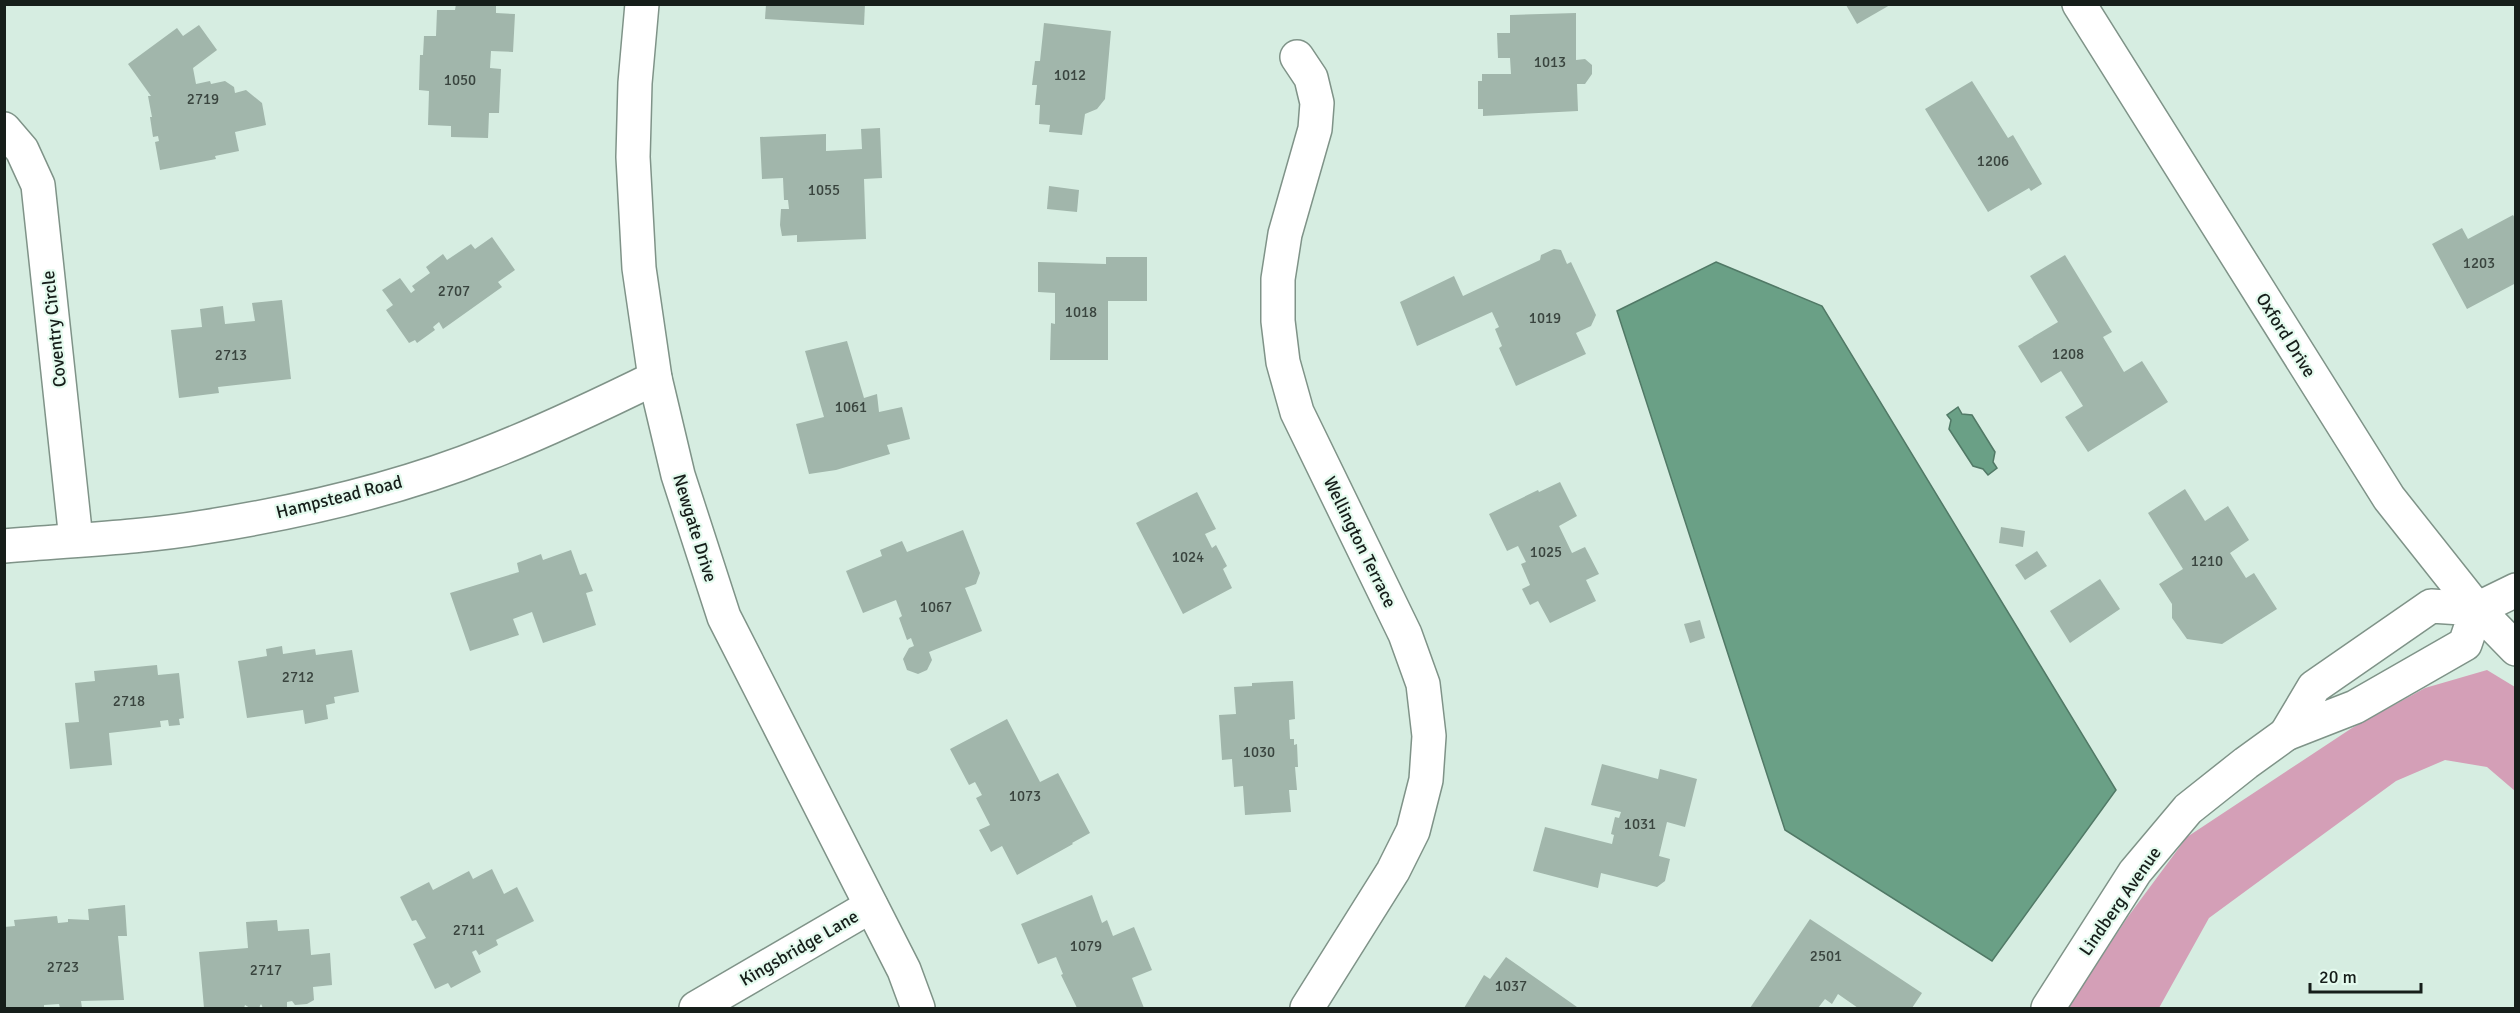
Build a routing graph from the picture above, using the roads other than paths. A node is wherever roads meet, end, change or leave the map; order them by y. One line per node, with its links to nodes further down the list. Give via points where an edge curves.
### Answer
1 (642, 4): 5 (street, Newgate Drive, via 633,157 639,268)
2 (2079, 4): 9 (street, Oxford Drive, via 2389,498)
3 (1297, 57): 15 (street, Wellington Terrace, via 1311,78 1317,103 1316,129 1286,234 1278,279 1283,362 1297,412 1405,634 1422,684 1429,736 1426,780 1413,831 1393,871)
4 (4, 129): 6 (street, Coventry Circle, via 22,150 38,185)
5 (655, 378): 6 (street, Hampstead Road, via 488,454 401,483 312,507 204,527); 12 (street, Newgate Drive, via 678,475 724,617)
6 (75, 540): 7 (street, Hampstead Road)
7 (4, 546)
8 (2516, 590): 9 (street, Lindberg Avenue)
9 (2477, 609): 10 (street, Oxford Drive); 11 (street, Lindberg Avenue, via 2465,644 2355,706); 11 (street, Lindberg Avenue, via 2431,606 2314,687)
10 (2516, 649)
11 (2286, 734): 16 (street, Lindberg Avenue, via 2187,809 2135,872)
12 (871, 906): 13 (street, Kingsbridge Lane); 14 (street, Newgate Drive, via 904,970)
13 (696, 1008)
14 (918, 1008)
15 (1307, 1008)
16 (2048, 1008)

